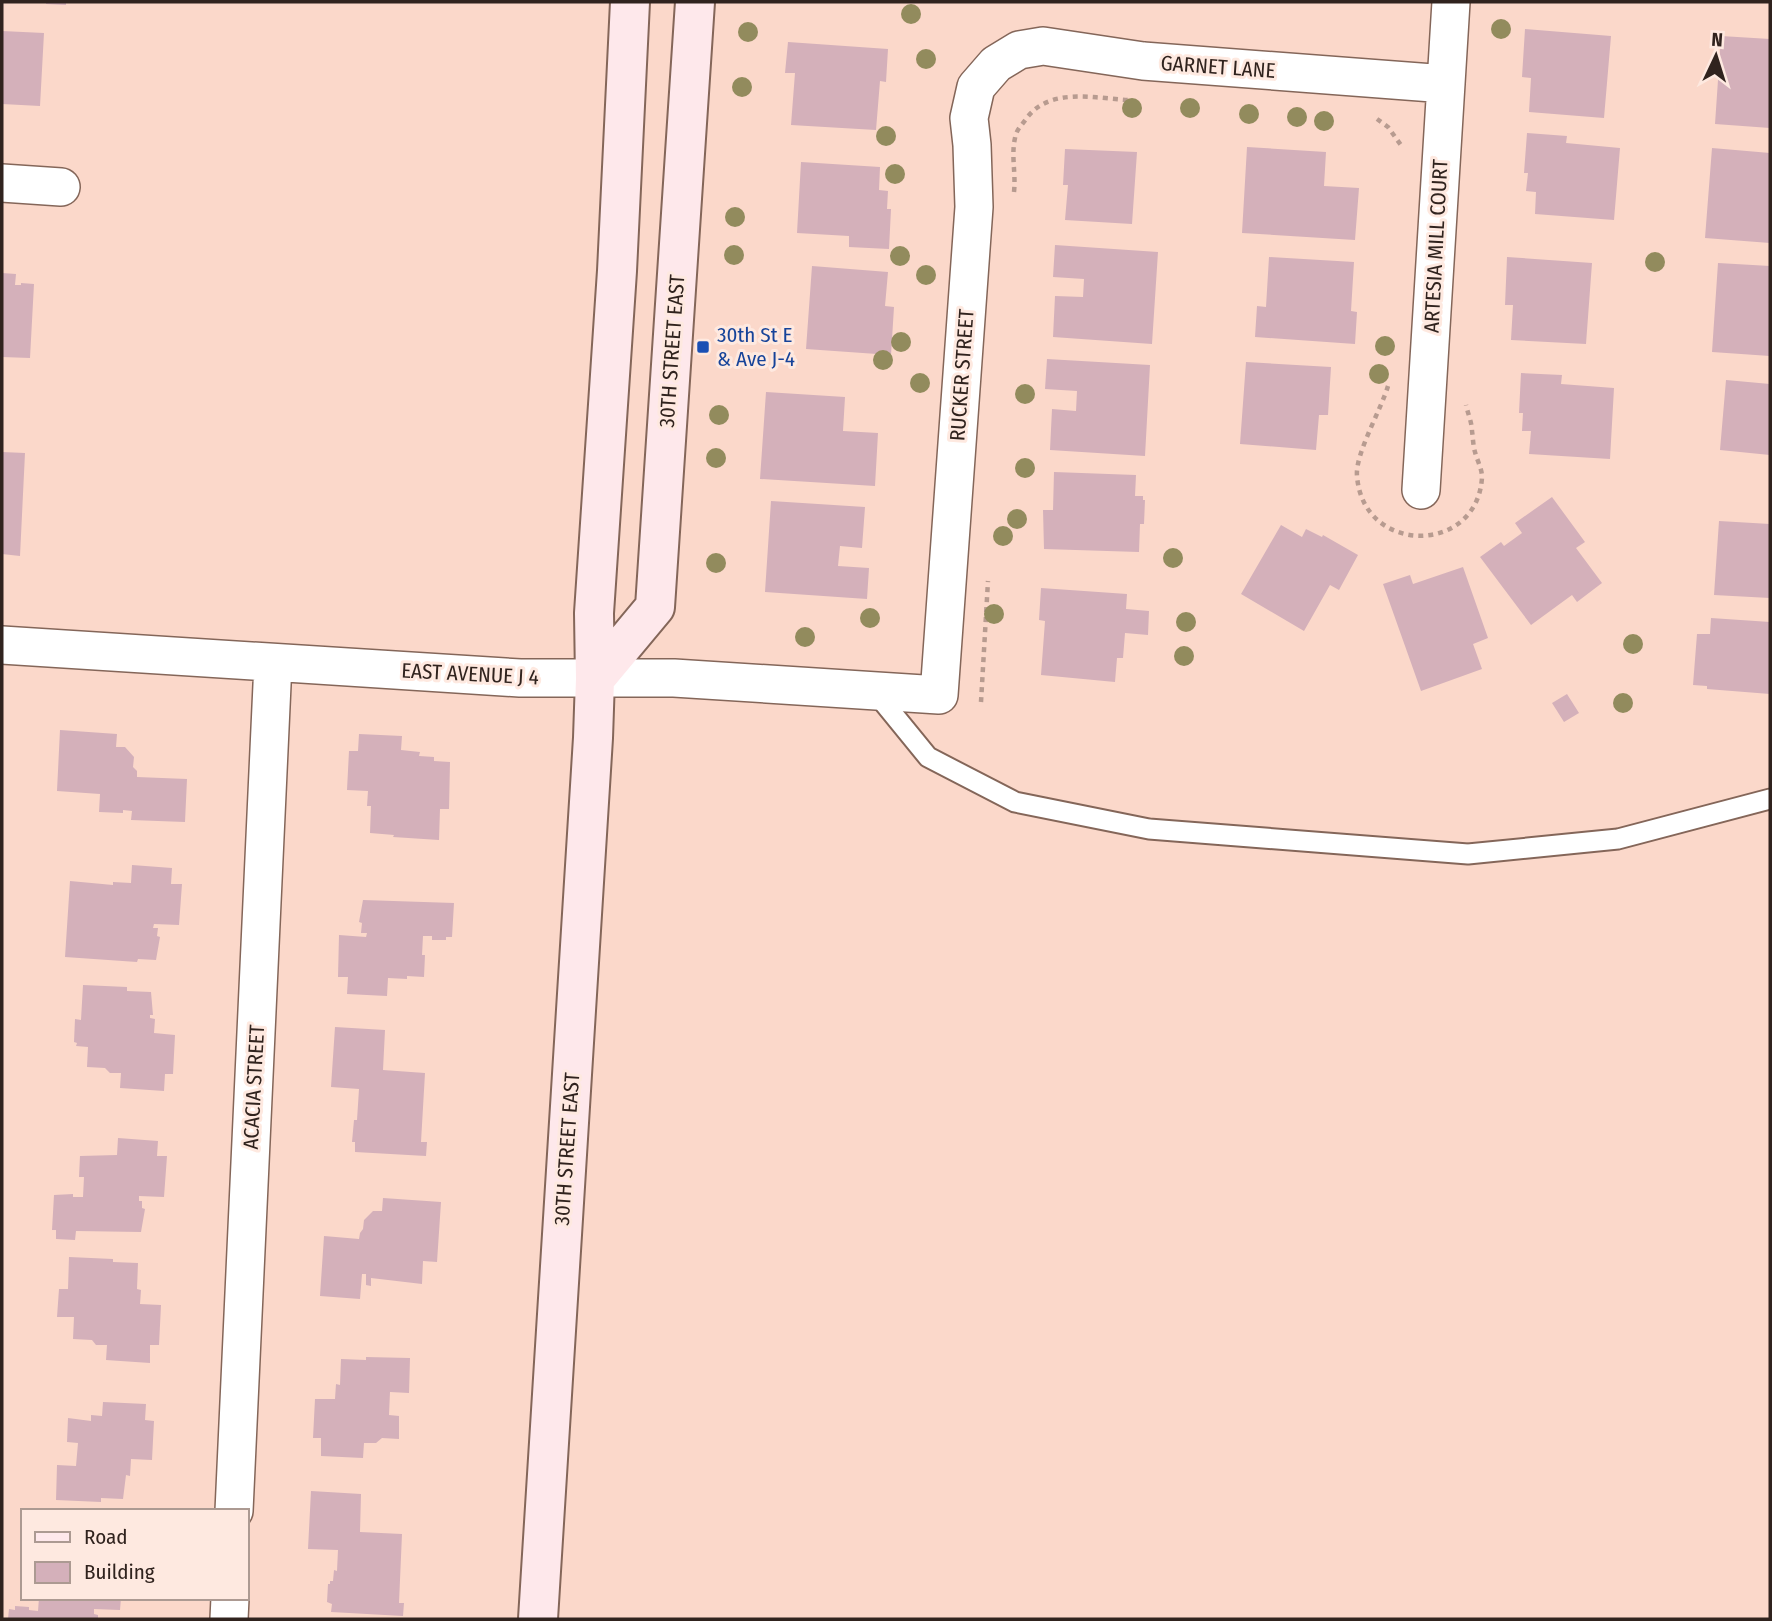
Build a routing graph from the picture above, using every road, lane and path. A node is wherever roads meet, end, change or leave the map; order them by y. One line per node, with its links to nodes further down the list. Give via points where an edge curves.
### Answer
1 (630, 2): 18 (main road, 30TH STREET EAST, via 594,613)
2 (695, 2): 18 (main road, 30TH STREET EAST, via 655,607)
3 (1451, 2): 5 (street, ARTESIA MILL COURT)
4 (996, 64): 5 (street, GARNET LANE, via 1019,50 1043,46 1143,61); 20 (street, RUCKER STREET, via 976,86 969,118 974,207)
5 (1446, 84): 14 (street, ARTESIA MILL COURT)
6 (1141, 101): 11 (path, via 1073,96 1038,106 1014,140)
7 (1370, 115): 8 (path, via 1393,132)
8 (1405, 157)
9 (2, 183): 10 (street)
10 (61, 187)
11 (1014, 196)
12 (1390, 377): 13 (path, via 1357,473 1363,505 1384,527 1397,532 1433,536 1447,531 1476,501 1482,474)
13 (1465, 403)
14 (1421, 490)
15 (988, 579): 21 (path)
16 (2, 645): 17 (street, EAST AVENUE J 4)
17 (274, 663): 18 (street, EAST AVENUE J 4); 23 (street, ACACIA STREET)
18 (595, 679): 19 (street, EAST AVENUE J 4, via 674,678); 26 (main road, 30TH STREET EAST)
19 (875, 691): 20 (street, EAST AVENUE J 4); 22 (lane, via 928,757 1015,802 1149,829 1468,854 1618,839)
20 (939, 695)
21 (981, 702)
22 (1770, 799)
23 (234, 1509)
24 (230, 1600): 25 (street)
25 (229, 1619)
26 (538, 1619)

